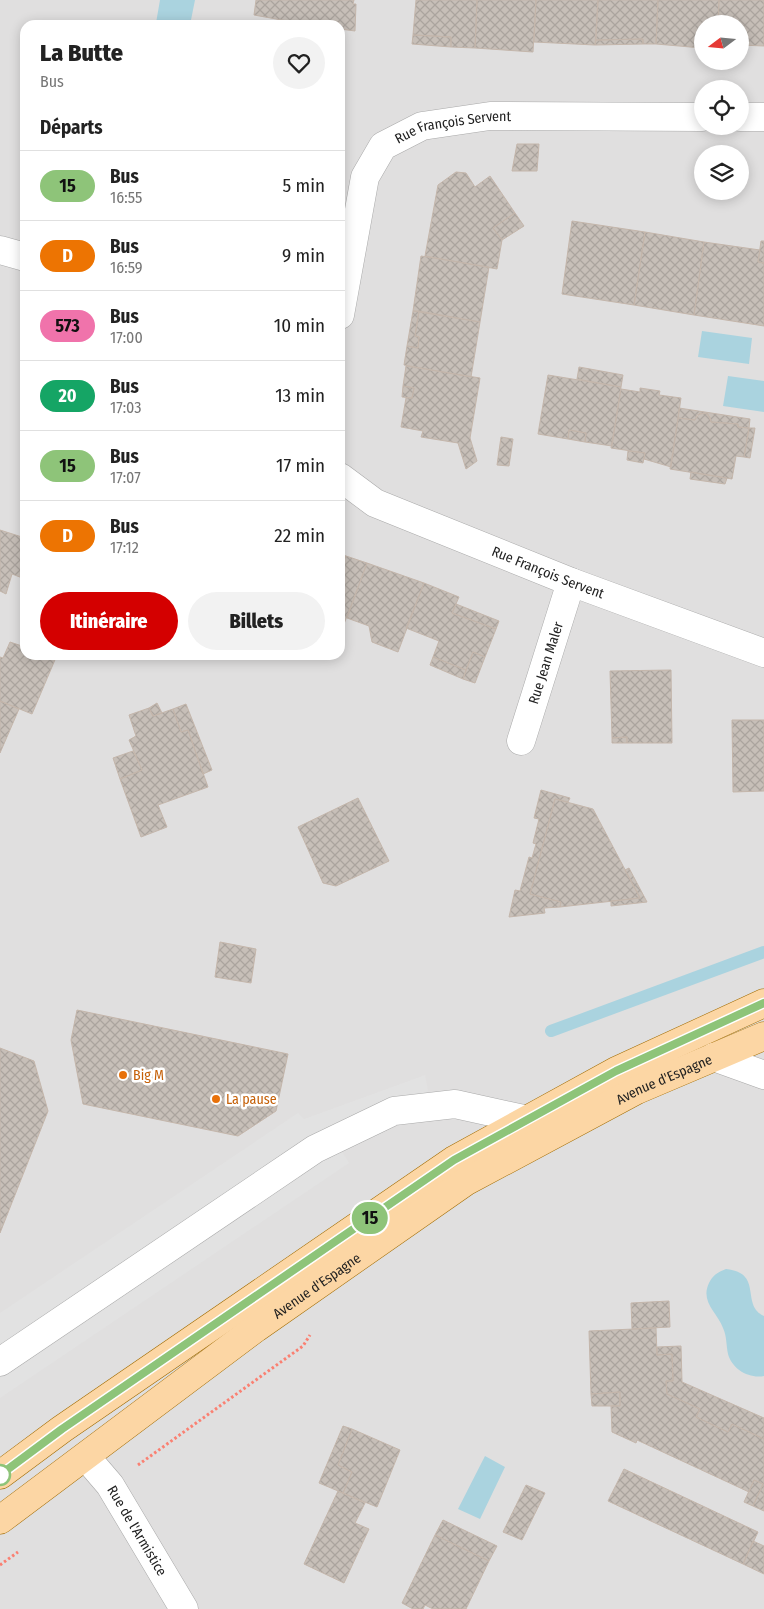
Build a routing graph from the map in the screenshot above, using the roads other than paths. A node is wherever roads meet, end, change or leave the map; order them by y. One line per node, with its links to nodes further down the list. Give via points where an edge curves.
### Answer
1 (694, 117): 6 (street, Rue François Servent, via 490,116 422,126 383,146 365,177)
2 (749, 117): 3 (street)
3 (764, 117)
4 (0, 250): 5 (street)
5 (20, 256)
6 (345, 287)
7 (345, 481): 8 (street, Rue François Servent, via 375,503)
8 (571, 582): 9 (street, Rue François Servent); 10 (street, Rue Jean Maler)
9 (764, 653)
10 (521, 741)
11 (764, 1003): 15 (main road, Avenue d'Espagne, via 616,1071)
12 (764, 1036): 13 (main road, Avenue d'Espagne)
13 (714, 1057): 14 (street); 17 (main road, Avenue d'Espagne, via 637,1090 465,1182 256,1328)
14 (764, 1076)
15 (528, 1120): 16 (street, via 455,1104 394,1111 315,1149); 18 (main road, Avenue d'Espagne, via 454,1160)
16 (0, 1362)
17 (86, 1457): 19 (main road, Avenue d'Espagne); 20 (street, Rue de l'Armistice, via 110,1486)
18 (0, 1475)
19 (0, 1520)
20 (184, 1609)

